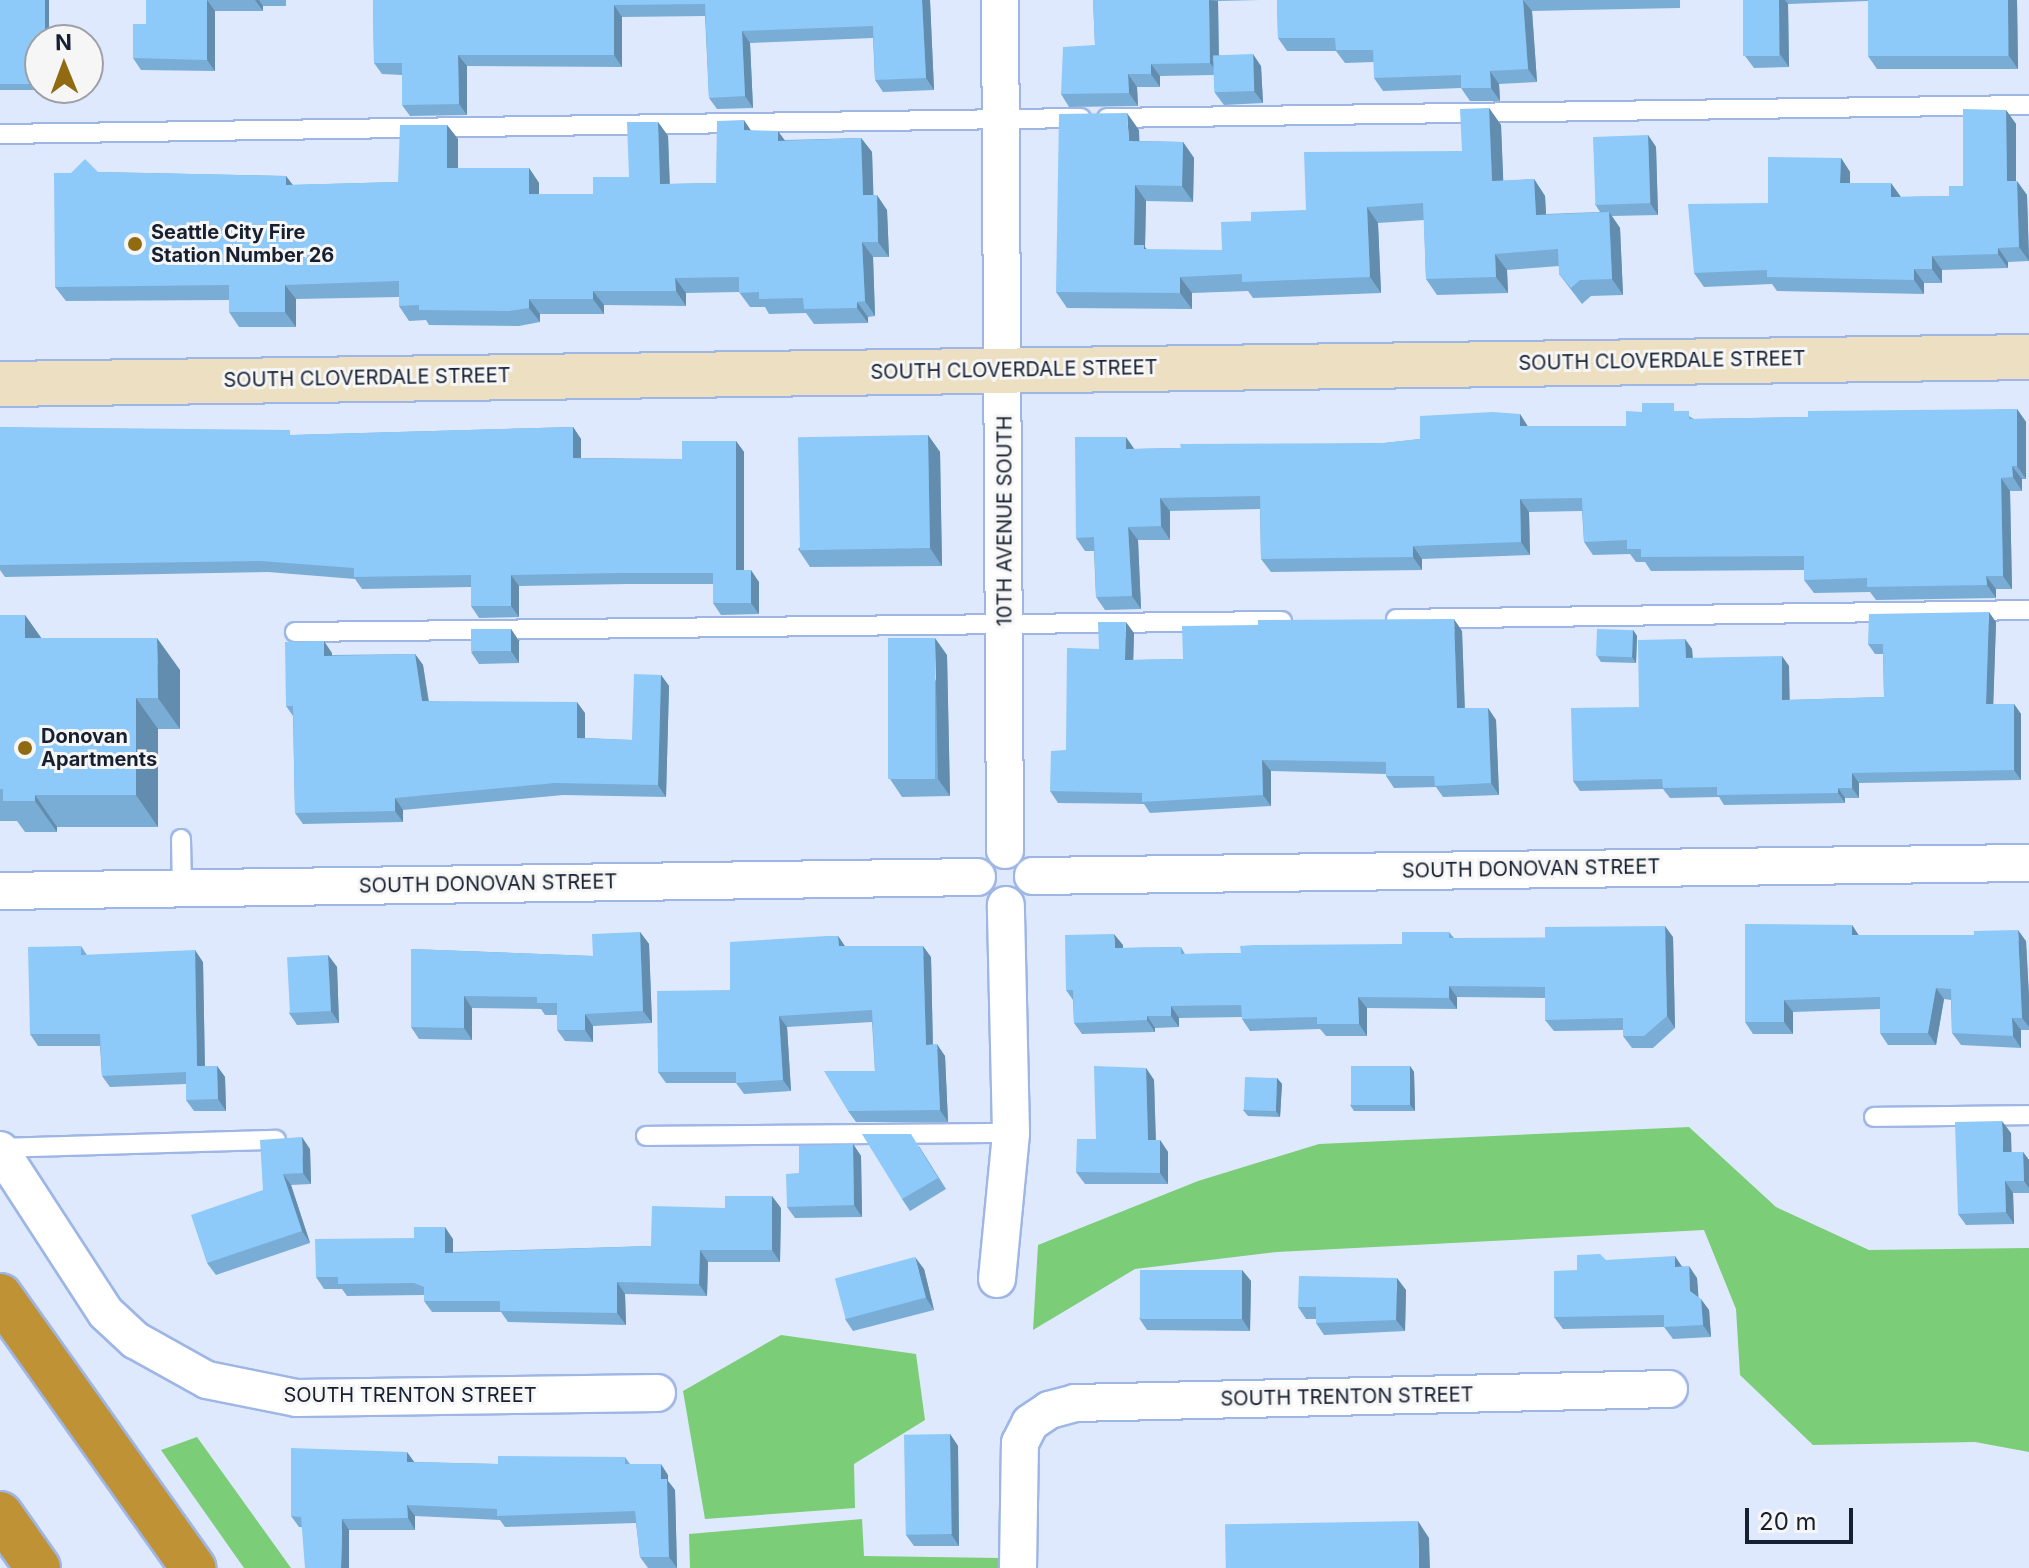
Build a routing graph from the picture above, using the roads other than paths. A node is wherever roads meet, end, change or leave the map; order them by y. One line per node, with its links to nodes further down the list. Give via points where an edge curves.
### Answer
1 (1000, 0): 3 (street, 10TH AVENUE SOUTH)
2 (2029, 105): 3 (lane)
3 (1000, 120): 4 (lane); 6 (street, 10TH AVENUE SOUTH)
4 (0, 134)
5 (2029, 357): 6 (main road, SOUTH CLOVERDALE STREET)
6 (1004, 369): 7 (main road, SOUTH CLOVERDALE STREET); 11 (street, 10TH AVENUE SOUTH)
7 (0, 384)
8 (2029, 610): 9 (lane)
9 (1378, 620)
10 (1299, 621): 11 (lane)
11 (1006, 625): 12 (lane); 14 (street, 10TH AVENUE SOUTH)
12 (295, 632)
13 (181, 839): 18 (lane)
14 (1005, 850): 16 (street, via 1021,854); 17 (street, via 985,857)
15 (2029, 863): 16 (street, SOUTH DONOVAN STREET)
16 (1033, 876): 20 (street, via 1025,898)
17 (977, 877): 18 (street, SOUTH DONOVAN STREET); 20 (street, via 985,897)
18 (182, 889): 19 (street, SOUTH DONOVAN STREET)
19 (0, 891)
20 (1006, 905): 23 (street)
21 (2029, 1115): 22 (lane)
22 (1874, 1117)
23 (1011, 1133): 24 (lane); 27 (street)
24 (646, 1136)
25 (276, 1140): 26 (lane)
26 (0, 1149): 30 (street, SOUTH TRENTON STREET, via 106,1313 168,1362 246,1392 297,1398)
27 (997, 1279)
28 (0, 1296): 33 (highway)
29 (1669, 1389): 34 (street, SOUTH TRENTON STREET, via 1075,1403 1030,1423 1020,1443)
30 (657, 1393)
31 (0, 1514): 32 (highway)
32 (38, 1568)
33 (193, 1568)
34 (1018, 1568)

